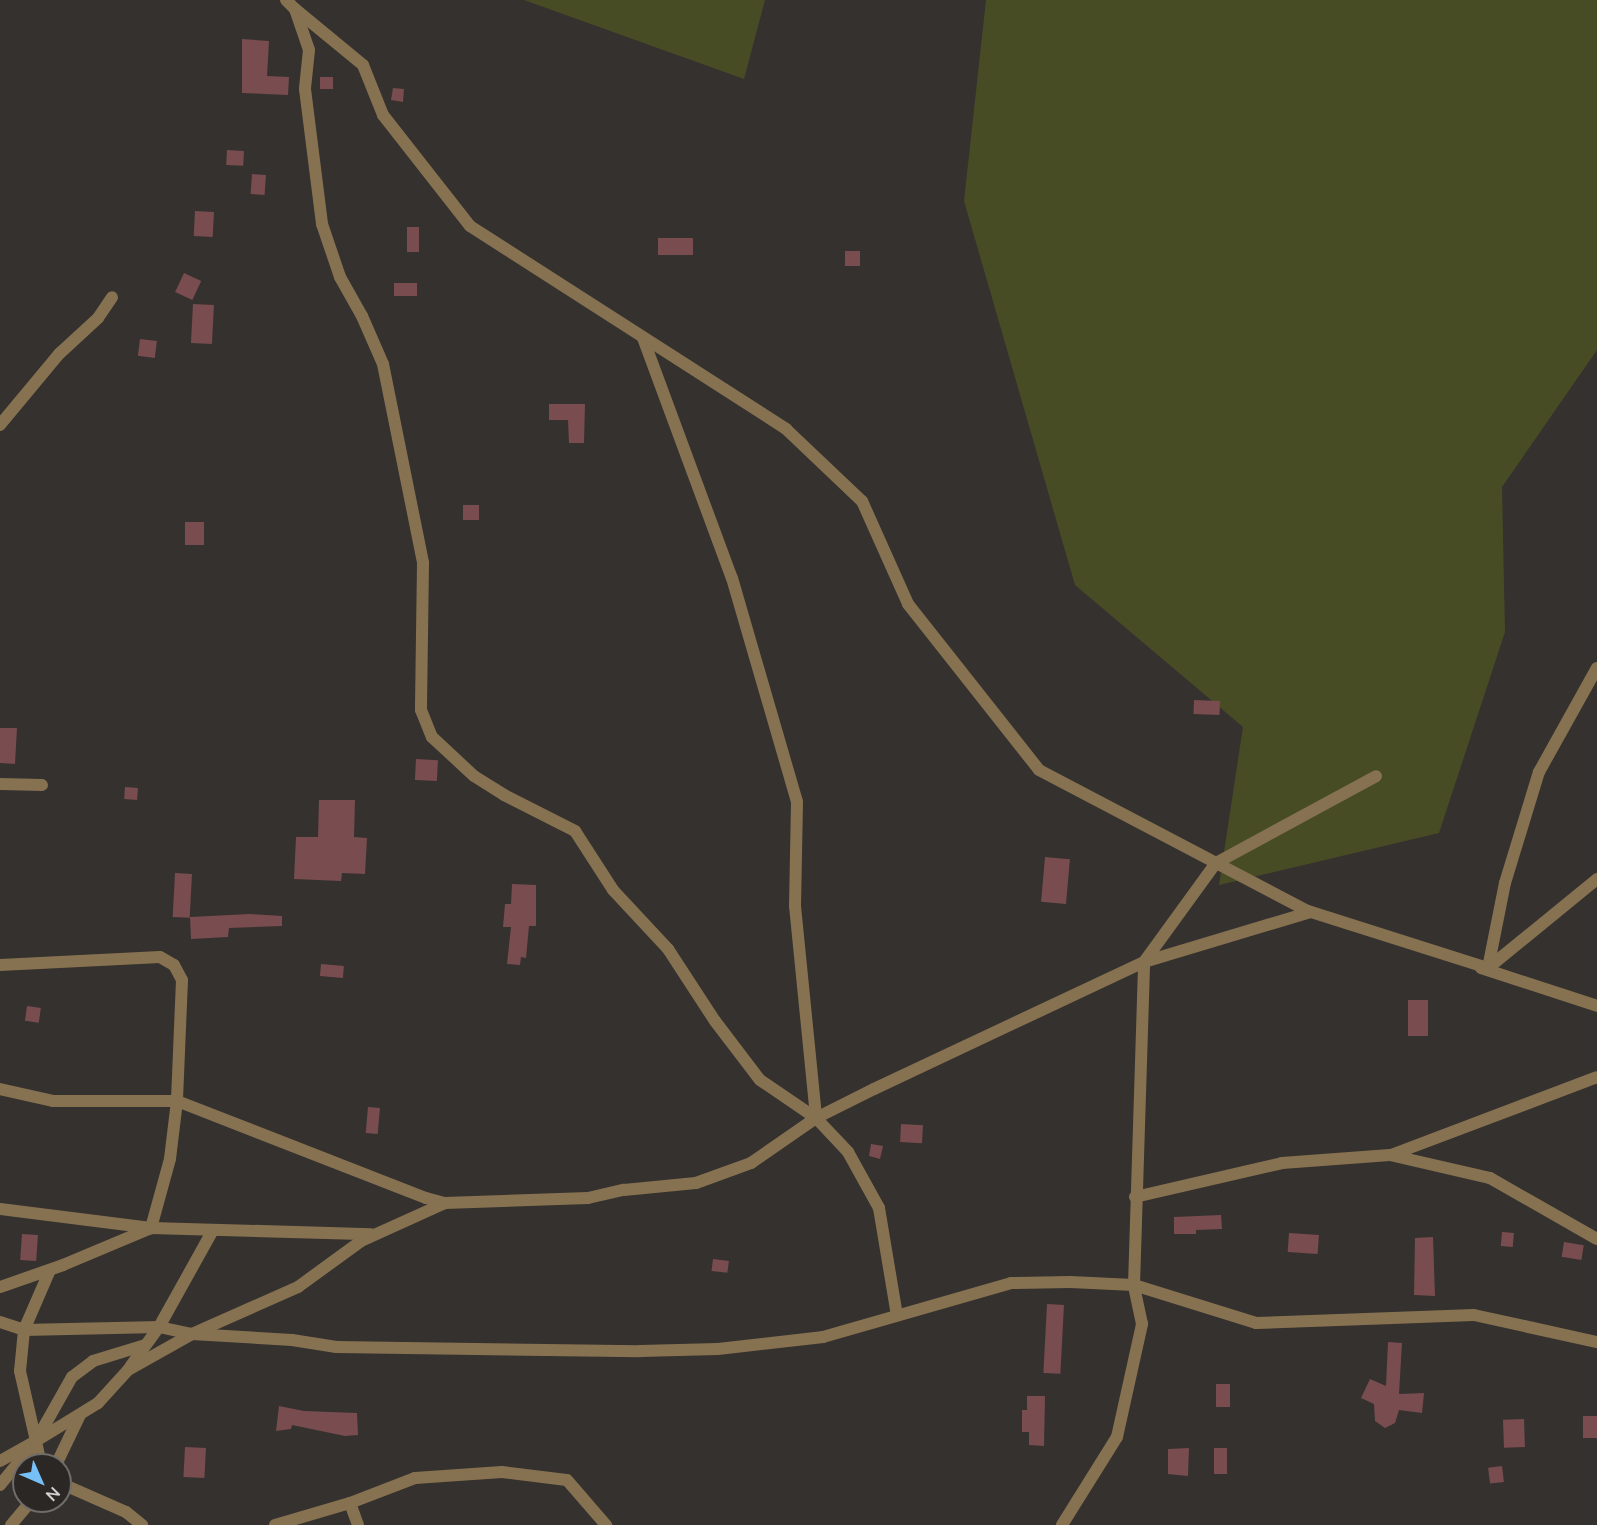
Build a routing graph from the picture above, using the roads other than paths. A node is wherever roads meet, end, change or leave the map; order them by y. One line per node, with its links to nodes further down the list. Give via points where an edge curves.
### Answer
1 (290, 5): 3 (street, via 363,65 382,115 470,226); 19 (street, via 309,50 305,89 322,224 340,277 383,364 423,563 421,710 432,737 474,777 575,831 614,890 668,949 760,1080)
2 (112, 297): 4 (street, via 98,318 59,354)
3 (643, 338): 9 (street, via 786,429 862,501 908,604 1039,770); 19 (street, via 732,578 797,802 795,906)
4 (0, 425)
5 (1597, 668): 14 (street, via 1539,772 1505,883)
6 (1376, 776): 9 (street)
7 (0, 784): 8 (street)
8 (42, 785)
9 (1216, 863): 11 (street); 12 (street)
10 (1597, 879): 14 (street)
11 (1308, 911): 12 (street); 14 (street); 15 (street)
12 (1144, 962): 19 (street); 21 (street)
13 (0, 965): 18 (street, via 160,957 174,965 182,980)
14 (1488, 968)
15 (1597, 1006)
16 (1597, 1077): 20 (street)
17 (0, 1089): 18 (street, via 53,1101)
18 (177, 1101): 22 (street); 24 (street, via 170,1159)
19 (816, 1118): 22 (street, via 750,1162 696,1183 588,1198); 31 (street, via 848,1152 879,1208)
20 (1390, 1155): 21 (street, via 1282,1163); 27 (street, via 1490,1178)
21 (1135, 1197): 29 (street)
22 (445, 1203): 26 (street)
23 (0, 1209): 24 (street)
24 (151, 1228): 25 (street); 28 (street)
25 (213, 1230): 26 (street); 33 (street)
26 (375, 1234): 35 (street, via 298,1287)
27 (1597, 1239)
28 (50, 1270): 30 (street); 34 (street)
29 (1134, 1285): 31 (street, via 1011,1283); 36 (street, via 1256,1323 1474,1315); 53 (street, via 1142,1324 1117,1437)
30 (0, 1287)
31 (897, 1316): 35 (street, via 823,1337 707,1349 336,1347 292,1340)
32 (0, 1322): 34 (street)
33 (159, 1327): 34 (street); 35 (street); 37 (street)
34 (24, 1330): 40 (street, via 20,1371)
35 (192, 1334): 38 (street)
36 (1597, 1342)
37 (145, 1345): 38 (street); 40 (street, via 93,1361 72,1377)
38 (128, 1370): 39 (street, via 98,1403)
39 (80, 1414): 40 (street); 42 (street)
40 (36, 1441): 41 (street); 43 (street); 44 (street)
41 (38, 1453)
42 (62, 1453)
43 (0, 1461)
44 (0, 1485)
45 (72, 1488): 49 (street, via 126,1512)
46 (350, 1503): 50 (street); 51 (street); 52 (street, via 415,1478 502,1472 567,1480)
47 (21, 1513): 48 (street)
48 (11, 1525)
49 (142, 1525)
50 (275, 1525)
51 (358, 1525)
52 (606, 1525)
53 (1062, 1525)

